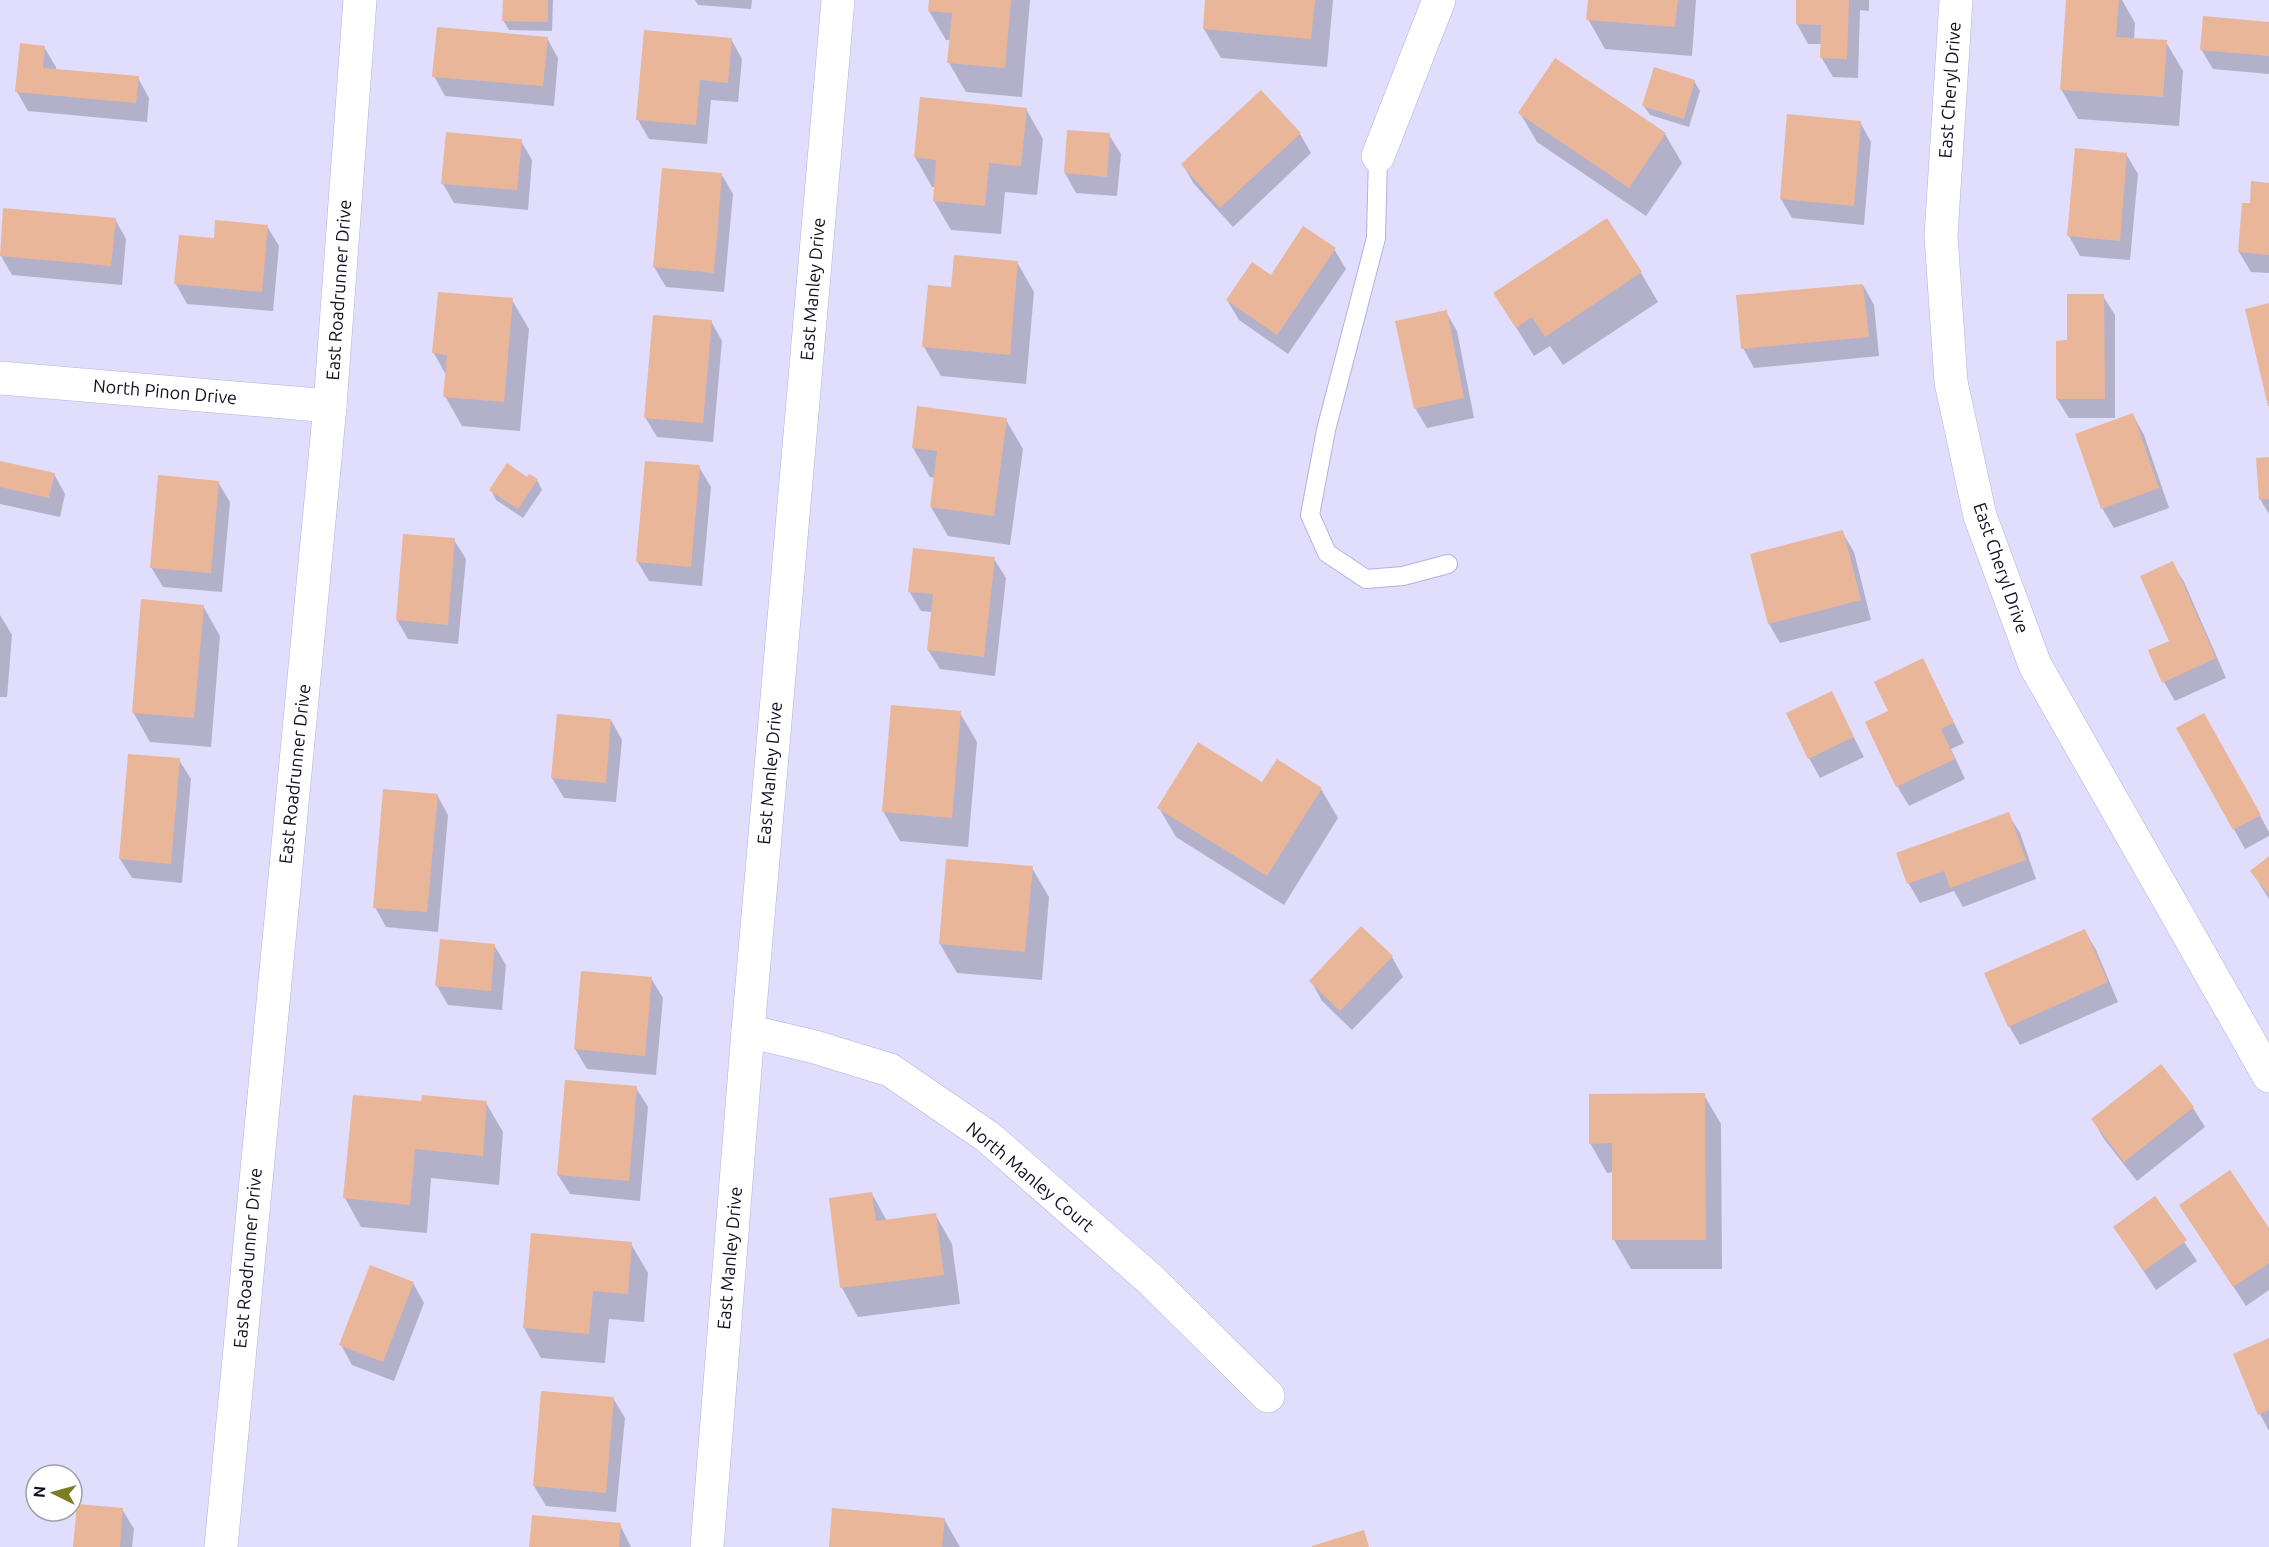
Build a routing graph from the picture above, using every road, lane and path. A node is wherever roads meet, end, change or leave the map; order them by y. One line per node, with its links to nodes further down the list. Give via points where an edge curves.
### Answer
1 (360, 0): 7 (street, East Roadrunner Drive)
2 (838, 0): 9 (street, East Manley Drive)
3 (1439, 0): 5 (street)
4 (1956, 0): 10 (street, East Cheryl Drive, via 1941,236 1952,382 1980,516 2035,665)
5 (1378, 156): 8 (lane, via 1376,238 1326,430 1310,515 1328,553 1366,579 1403,576)
6 (0, 378): 7 (street, North Pinon Drive)
7 (330, 405): 12 (street, East Roadrunner Drive)
8 (1448, 564)
9 (748, 1031): 11 (street, North Manley Court, via 890,1070 988,1137 1151,1280); 13 (street, East Manley Drive)
10 (2269, 1076)
11 (1268, 1396)
12 (221, 1547)
13 (707, 1547)

